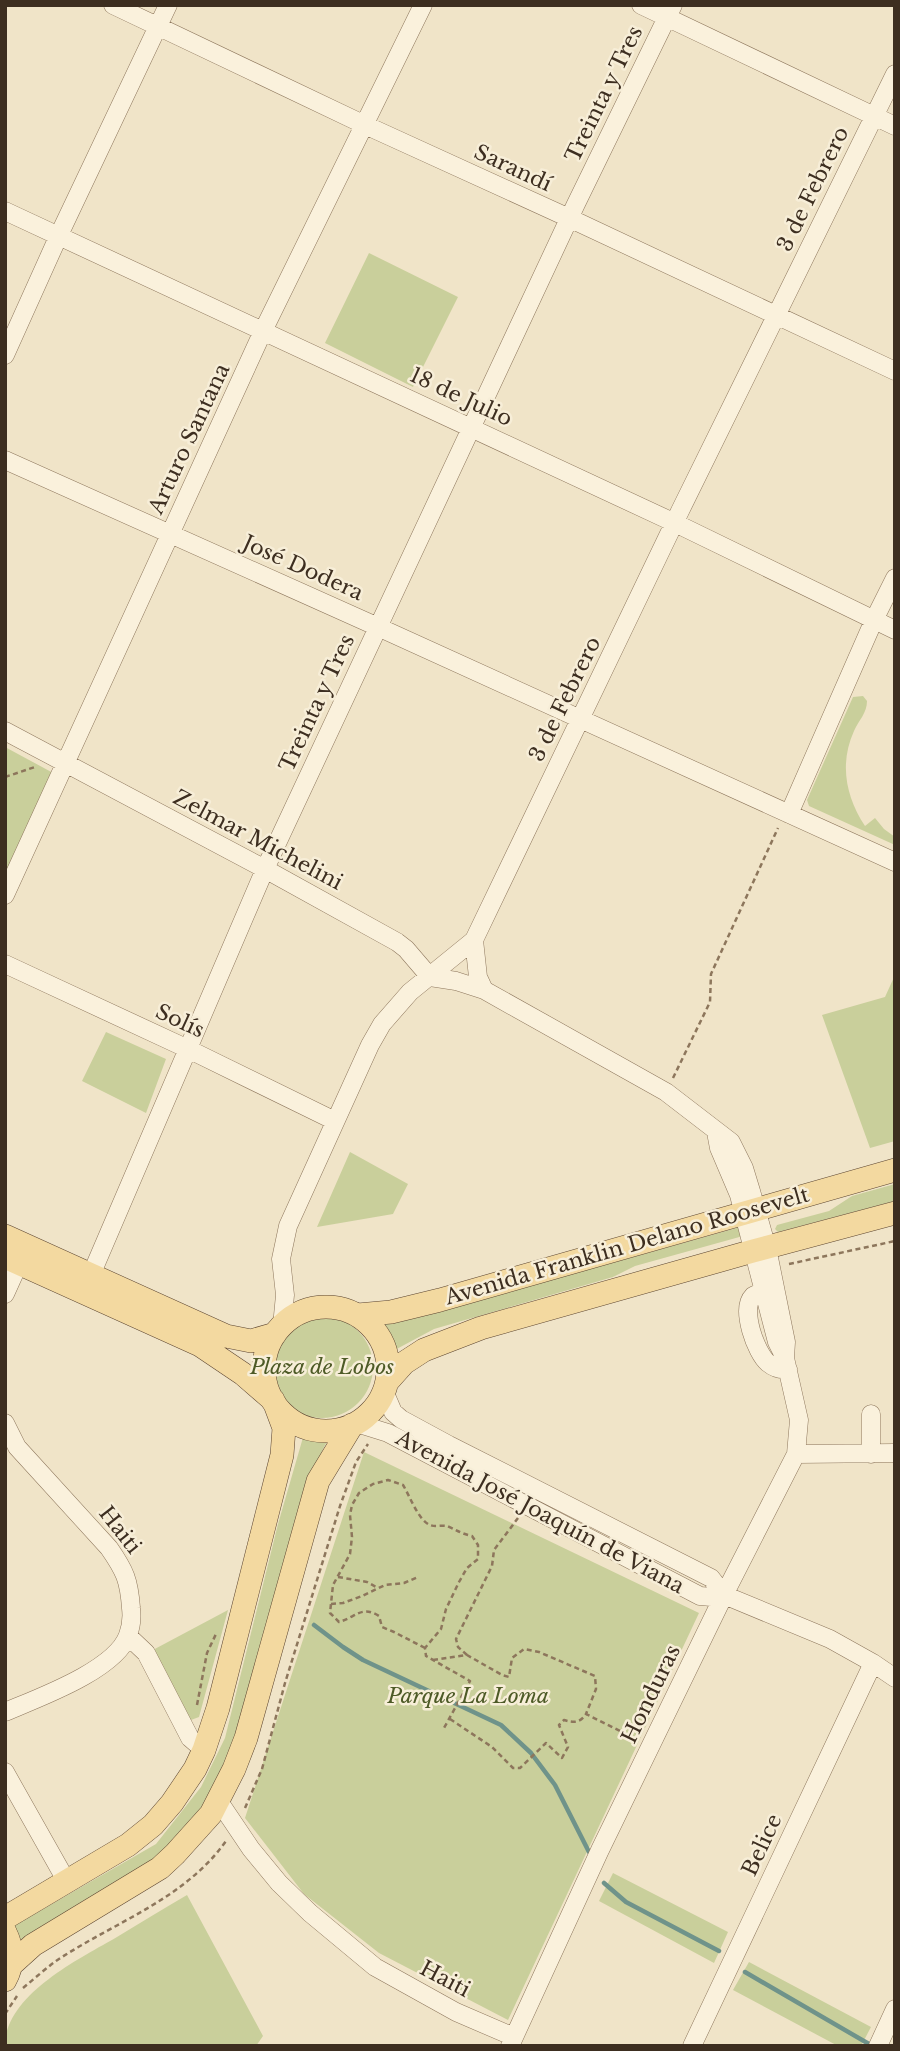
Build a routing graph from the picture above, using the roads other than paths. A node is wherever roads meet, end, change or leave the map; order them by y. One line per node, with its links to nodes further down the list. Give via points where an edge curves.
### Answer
1 (113, 5): 6 (street, Sarandí)
2 (169, 5): 6 (street)
3 (423, 5): 9 (street, Arturo Santana)
4 (641, 5): 5 (street)
5 (670, 11): 8 (street); 12 (street, Treinta y Tres)
6 (159, 27): 9 (street, Sarandí); 13 (street)
7 (895, 74): 8 (street, 3 de Febrero)
8 (874, 116): 10 (street); 14 (street, 3 de Febrero)
9 (365, 125): 12 (street, Sarandí); 15 (street, Arturo Santana)
10 (895, 126)
11 (5, 211): 13 (street, 18 de Julio)
12 (569, 218): 14 (street, Sarandí); 18 (street, Treinta y Tres)
13 (59, 235): 15 (street, 18 de Julio); 16 (street)
14 (775, 316): 17 (street, Sarandí); 20 (street, 3 de Febrero)
15 (263, 331): 18 (street, 18 de Julio); 21 (street, Arturo Santana)
16 (5, 355)
17 (895, 371)
18 (471, 427): 20 (street, 18 de Julio); 24 (street, Treinta y Tres)
19 (5, 460): 21 (street, José Dodera)
20 (675, 523): 23 (street, 18 de Julio); 26 (street, 3 de Febrero)
21 (170, 533): 24 (street, José Dodera); 28 (street, Arturo Santana)
22 (895, 578): 23 (street)
23 (874, 620): 25 (street, 18 de Julio); 29 (street)
24 (378, 627): 26 (street, José Dodera); 31 (street, Treinta y Tres)
25 (895, 630)
26 (581, 720): 29 (street, José Dodera); 33 (street, 3 de Febrero)
27 (5, 731): 28 (street, Zelmar Michelini)
28 (63, 761): 31 (street, Zelmar Michelini); 32 (street, Arturo Santana)
29 (789, 814): 30 (street, José Dodera)
30 (895, 862)
31 (265, 869): 35 (street, Zelmar Michelini, via 397,942); 37 (street, Treinta y Tres)
32 (5, 895)
33 (474, 940): 35 (street, 3 de Febrero); 36 (street)
34 (5, 964): 37 (street, Solís)
35 (430, 977): 36 (street); 38 (street, 3 de Febrero, via 382,1024)
36 (484, 990): 40 (street, via 682,1103 716,1132 719,1148)
37 (188, 1049): 38 (street, Solís); 45 (street, Treinta y Tres)
38 (335, 1121): 48 (street, 3 de Febrero, via 284,1240 281,1268 285,1295)
39 (895, 1170): 40 (main road, Avenida Franklin Delano Roosevelt)
40 (750, 1211): 44 (street, Honduras); 47 (main road, Avenida Franklin Delano Roosevelt, via 440,1300)
41 (895, 1213): 44 (main road, Avenida Franklin Delano Roosevelt)
42 (5, 1236): 43 (main road)
43 (17, 1255): 45 (main road); 46 (street); 51 (main road, via 200,1345)
44 (763, 1256): 49 (street, Honduras, via 786,1342); 49 (street, Honduras, via 763,1291); 50 (main road, Avenida Franklin Delano Roosevelt, via 481,1328 424,1350 404,1363)
45 (91, 1275): 48 (main road, via 226,1336 251,1341)
46 (5, 1294)
47 (358, 1315): 48 (main road, via 320,1307 291,1317); 50 (main road, via 371,1325 386,1351)
48 (278, 1330): 51 (main road, via 265,1364)
49 (787, 1364): 56 (street, Honduras, via 799,1419)
50 (386, 1386): 54 (main road, via 375,1406); 58 (street, Avenida José Joaquín de Viana, via 393,1412 401,1419)
51 (274, 1402): 54 (main road, via 302,1426 335,1430); 65 (main road, via 284,1428 282,1455 218,1708)
52 (871, 1414): 57 (street)
53 (5, 1423): 61 (street, Haiti, via 17,1447 121,1564 130,1586)
54 (354, 1424): 59 (street, Avenida José Joaquín de Viana, via 388,1433); 67 (main road, via 317,1481 246,1738)
55 (895, 1453): 57 (street)
56 (796, 1454): 57 (street); 60 (street, Honduras)
57 (870, 1454)
58 (543, 1493): 59 (street); 60 (street, Avenida José Joaquín de Viana, via 711,1578)
59 (531, 1508): 60 (street, Avenida José Joaquín de Viana, via 701,1596)
60 (724, 1595): 62 (street, Avenida José Joaquín de Viana, via 830,1639); 73 (street, Honduras)
61 (128, 1636): 64 (street, via 83,1678); 65 (street, via 146,1653)
62 (873, 1663): 63 (street, Avenida José Joaquín de Viana); 74 (street, Belice)
63 (895, 1678)
64 (5, 1712)
65 (197, 1744): 68 (main road, via 187,1783 153,1825)
66 (5, 1772): 68 (street)
67 (218, 1800): 71 (main road, via 211,1814 159,1868 33,1945); 73 (street, Haiti, via 279,1883 375,1967)
68 (66, 1882): 69 (main road)
69 (5, 1918)
70 (5, 1932): 71 (main road, via 10,1942)
71 (8, 1972)
72 (895, 2009): 75 (street)
73 (512, 2042)
74 (692, 2046)
75 (877, 2046)

